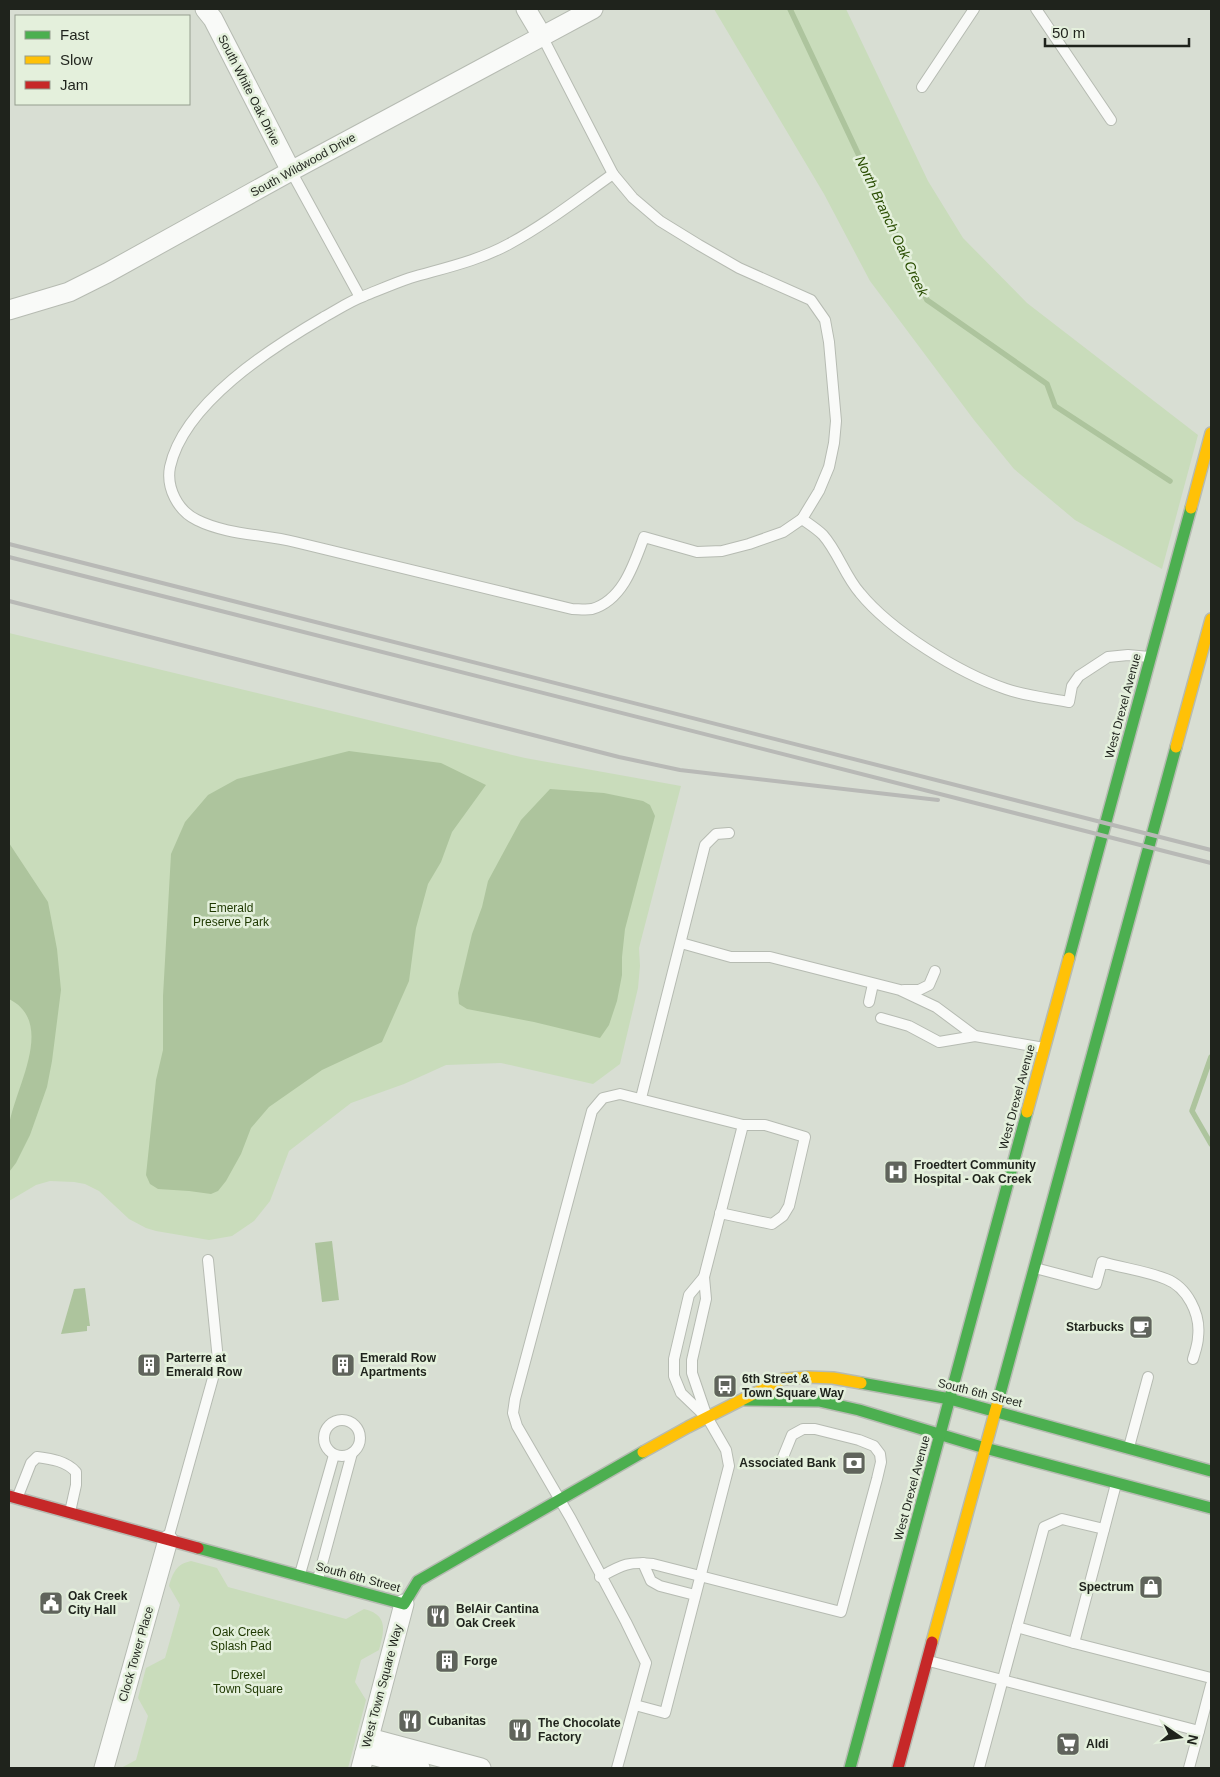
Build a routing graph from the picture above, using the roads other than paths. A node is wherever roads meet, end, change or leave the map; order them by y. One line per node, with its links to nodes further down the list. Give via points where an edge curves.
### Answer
1 (205, 9): 9 (street, South White Oak Drive)
2 (526, 9): 6 (street)
3 (593, 9): 6 (street, South Wildwood Drive)
4 (974, 9): 7 (lane)
5 (1036, 9): 8 (lane)
6 (542, 36): 9 (street, South Wildwood Drive); 10 (lane)
7 (922, 87)
8 (1111, 120)
9 (291, 171): 11 (lane); 12 (street, South Wildwood Drive, via 69,292)
10 (613, 174): 11 (lane, via 510,244 479,259 410,278); 14 (lane, via 633,198 660,221 739,268 811,300 825,320 830,342 836,421 834,443 829,467)
11 (360, 297): 14 (lane, via 292,336 253,363 193,420 179,441 169,474 172,493 180,506 195,519 214,527 274,537 572,609 591,609 608,600 624,584 644,537 697,552 722,551 783,532)
12 (9, 310)
13 (1211, 433): 16 (street, West Drexel Avenue)
14 (802, 519): 16 (lane, via 822,534 859,592 877,612 935,653 1005,689 1069,702 1072,686 1079,676 1108,657)
15 (1211, 619): 30 (street)
16 (1150, 657): 25 (street, West Drexel Avenue)
17 (729, 833): 18 (lane, via 716,834 705,845)
18 (681, 943): 20 (lane, via 731,957 770,956); 26 (lane)
19 (935, 971): 21 (lane, via 929,985 919,990)
20 (873, 984): 21 (lane); 22 (lane)
21 (900, 990): 24 (lane, via 936,1007)
22 (869, 1002)
23 (881, 1018): 24 (lane, via 910,1026 939,1042)
24 (975, 1036): 25 (lane)
25 (1044, 1048): 34 (street, West Drexel Avenue)
26 (641, 1098): 27 (lane); 47 (lane, via 620,1094 603,1098 592,1111 515,1399 513,1413 517,1426)
27 (743, 1125): 28 (lane); 28 (lane, via 765,1125 805,1137 789,1206 783,1216 772,1224)
28 (720, 1212): 31 (lane)
29 (208, 1260): 51 (lane, via 218,1360)
30 (1034, 1268): 32 (lane, via 1096,1284 1102,1262 1167,1279 1190,1300 1196,1316 1198,1335); 36 (street)
31 (704, 1277): 37 (lane, via 706,1299 692,1373); 37 (lane, via 689,1295 674,1359 674,1376 681,1393)
32 (1193, 1360)
33 (1148, 1376): 40 (lane)
34 (950, 1398): 35 (street, South 6th Street, via 834,1378 808,1377 783,1379); 36 (street, South 6th Street); 38 (street, West Drexel Avenue)
35 (741, 1400): 37 (street, South 6th Street); 38 (street, South 6th Street, via 819,1401)
36 (996, 1411): 39 (street); 40 (street, South 6th Street)
37 (706, 1417): 47 (street, South 6th Street); 54 (lane, via 726,1450 729,1466)
38 (940, 1435): 39 (street, South 6th Street); 72 (street, West Drexel Avenue)
39 (985, 1448): 45 (street, South 6th Street); 61 (street)
40 (1129, 1448): 44 (street, South 6th Street)
41 (352, 1453): 42 (lane); 42 (lane, via 359,1444 359,1432 352,1422 340,1419 329,1424 324,1435 326,1446); 56 (lane)
42 (334, 1455): 53 (lane)
43 (783, 1457): 54 (lane, via 792,1435 803,1429 859,1440 874,1446 880,1454 877,1479 841,1612)
44 (1211, 1471)
45 (1116, 1484): 48 (street, South 6th Street); 50 (lane)
46 (13, 1497): 49 (street, South 6th Street); 49 (lane, via 37,1457 51,1459 69,1465 76,1472)
47 (559, 1500): 55 (lane); 58 (street, South 6th Street, via 418,1581)
48 (1211, 1508)
49 (70, 1513): 51 (street, South 6th Street)
50 (1104, 1529): 59 (lane, via 1062,1519 1044,1527); 60 (lane)
51 (168, 1540): 53 (street, South 6th Street); 68 (street, Clock Tower Place)
52 (643, 1563): 54 (lane); 55 (lane, via 618,1566); 57 (lane, via 651,1581)
53 (300, 1575): 56 (street, South 6th Street)
54 (701, 1575): 57 (lane)
55 (600, 1577): 65 (lane, via 646,1663)
56 (318, 1580): 58 (street, South 6th Street)
57 (695, 1595): 65 (lane, via 665,1713)
58 (404, 1604): 67 (street, West Town Square Way)
59 (1017, 1628): 60 (lane); 63 (lane)
60 (1074, 1643): 62 (lane)
61 (928, 1661): 63 (lane); 73 (street)
62 (1211, 1678)
63 (1002, 1681): 66 (lane); 74 (lane)
64 (1211, 1685): 66 (lane)
65 (635, 1705): 71 (lane)
66 (1199, 1731): 75 (lane)
67 (365, 1753): 69 (street); 70 (street)
68 (104, 1768)
69 (420, 1768)
70 (481, 1768)
71 (617, 1768)
72 (850, 1768)
73 (898, 1768)
74 (980, 1768)
75 (1189, 1768)

